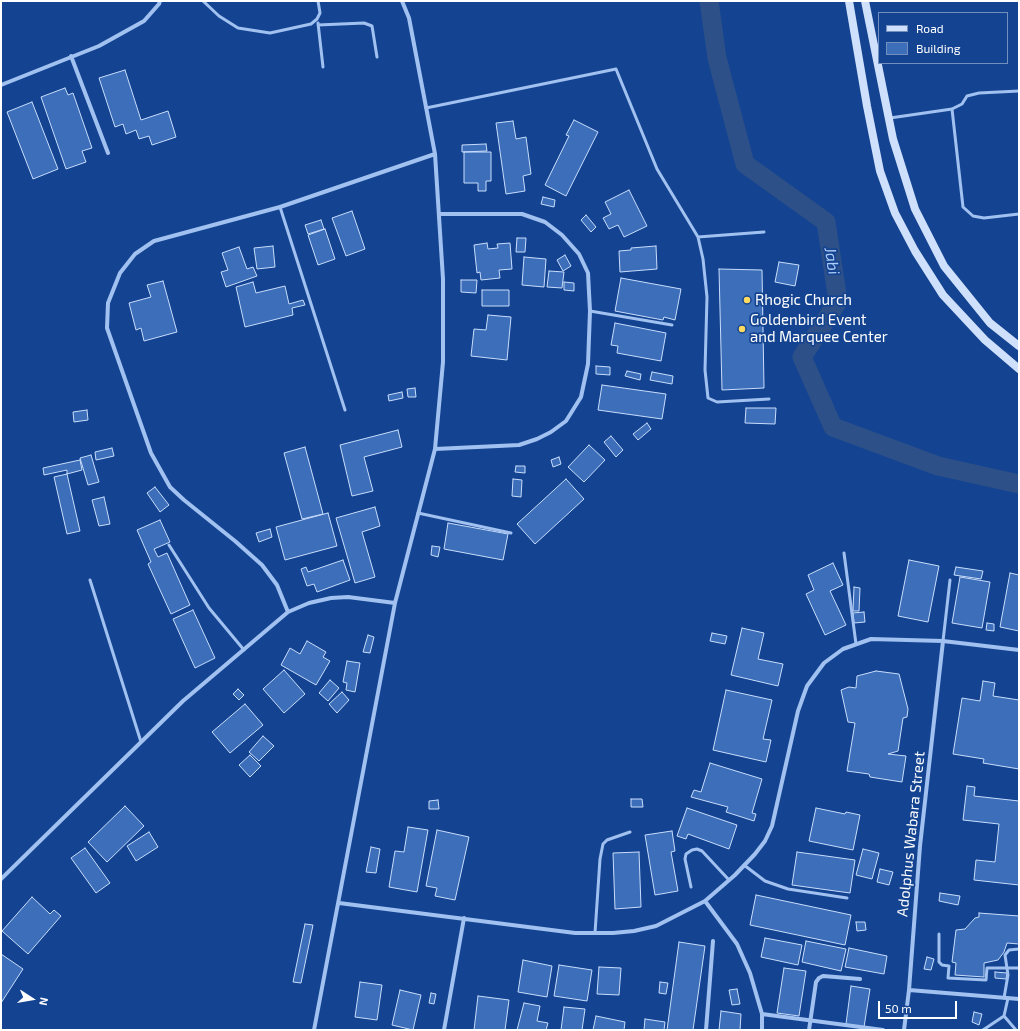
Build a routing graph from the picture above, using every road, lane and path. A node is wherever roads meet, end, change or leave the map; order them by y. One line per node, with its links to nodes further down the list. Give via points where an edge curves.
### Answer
1 (160, 1): 9 (street, via 144,21 99,46)
2 (203, 1): 7 (lane, via 219,16 238,28 270,33 311,24)
3 (318, 1): 7 (lane, via 320,13)
4 (402, 1): 14 (street, via 409,18)
5 (848, 1): 27 (street, via 880,171 894,213 943,295 985,340)
6 (865, 1): 16 (street)
7 (317, 19): 8 (lane)
8 (318, 25): 10 (lane, via 364,23 372,26); 11 (lane)
9 (71, 56): 12 (street); 17 (street)
10 (377, 57)
11 (323, 67)
12 (1, 85)
13 (1019, 91): 15 (lane, via 978,92 967,96 962,104)
14 (426, 108): 18 (street); 23 (lane, via 616,70 657,169)
15 (952, 110): 16 (lane); 21 (lane, via 963,207 973,216 984,218)
16 (888, 118): 26 (street, via 915,209 944,266 990,323)
17 (108, 153)
18 (435, 154): 19 (street); 20 (street)
19 (280, 207): 29 (lane); 38 (street, via 154,241 135,254 120,273 108,303 107,328 151,453 170,486 262,565 277,586)
20 (439, 214): 24 (street, via 522,214 545,222 578,254 588,273); 30 (street, via 443,279 443,362)
21 (1019, 214)
22 (764, 232): 23 (lane)
23 (698, 237): 28 (lane, via 708,297 705,370 708,398 717,402)
24 (590, 311): 25 (lane); 30 (street, via 588,364 581,397 566,421 552,432 519,445)
25 (672, 325)
26 (1019, 346)
27 (1019, 369)
28 (769, 399)
29 (345, 410)
30 (435, 449): 31 (street)
31 (418, 513): 32 (lane); 37 (street)
32 (511, 532)
33 (169, 545): 41 (lane, via 209,608)
34 (844, 553): 40 (lane)
35 (90, 580): 43 (lane)
36 (950, 580): 39 (lane)
37 (395, 603): 38 (street, via 348,597 331,598 309,603); 51 (street)
38 (288, 612): 41 (street)
39 (943, 641): 40 (street, via 871,639); 42 (street); 60 (street, Adolphus Wabara Street, via 920,846)
40 (856, 644): 45 (street, via 843,649 824,663 808,686 798,711 772,826 765,841)
41 (244, 650): 43 (street, via 183,701)
42 (1019, 650)
43 (141, 742): 46 (street)
44 (630, 832): 53 (lane, via 607,840 603,844)
45 (744, 865): 47 (street); 49 (lane, via 765,881 788,889)
46 (1, 879)
47 (729, 880): 48 (lane, via 702,851 697,849 686,854 684,860); 50 (street)
48 (690, 887)
49 (847, 898)
50 (705, 901): 53 (street, via 656,926 634,931); 63 (street, via 737,944 750,973)
51 (339, 903): 52 (street); 66 (street)
52 (464, 918): 53 (street, via 575,933); 67 (street)
53 (595, 933)
54 (939, 934): 57 (lane, via 939,962 949,966 948,978 986,980 987,968)
55 (712, 941): 68 (street)
56 (1019, 950): 57 (lane, via 1009,950 1005,955)
57 (1007, 967): 58 (lane); 61 (lane)
58 (1019, 968)
59 (860, 979): 65 (street, via 823,976 818,978)
60 (909, 990): 61 (street); 72 (street, Adolphus Wabara Street)
61 (1006, 998): 62 (street); 64 (lane)
62 (1019, 999)
63 (762, 1014): 65 (street); 69 (street)
64 (1004, 1016): 73 (lane); 74 (lane)
65 (810, 1020): 70 (street); 71 (street)
66 (314, 1030)
67 (444, 1030)
68 (706, 1030)
69 (762, 1030)
70 (809, 1030)
71 (883, 1030)
72 (904, 1030)
73 (983, 1030)
74 (1016, 1030)

